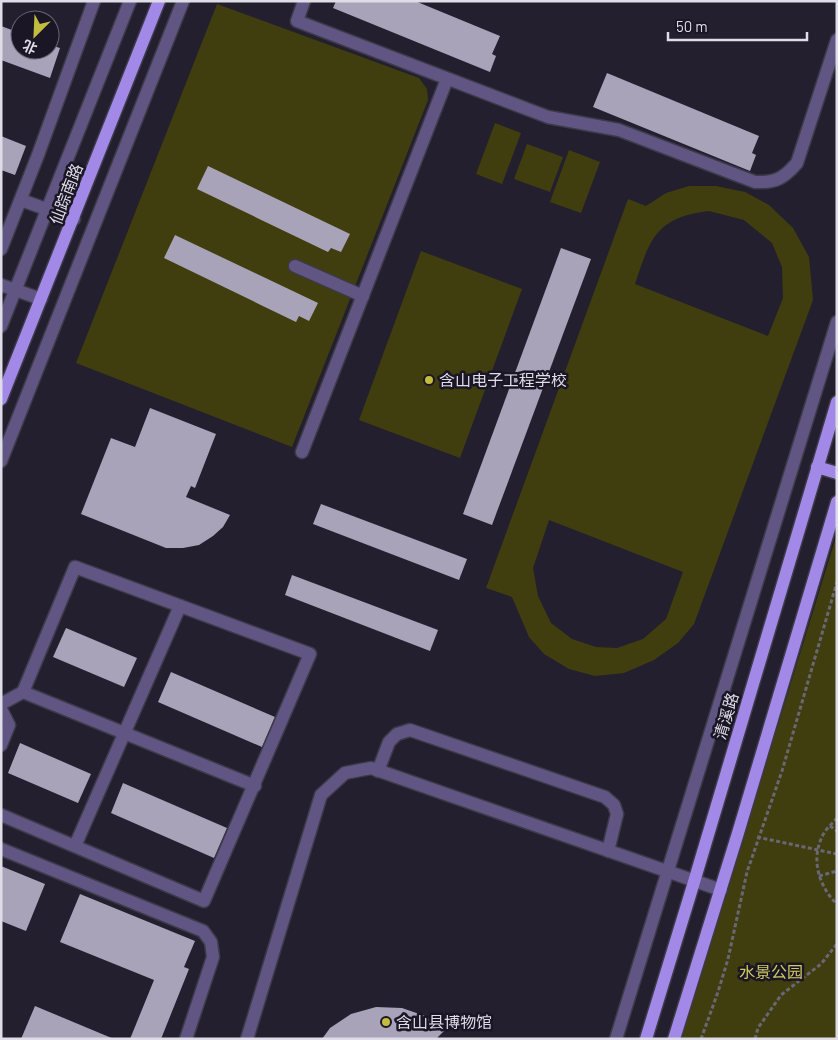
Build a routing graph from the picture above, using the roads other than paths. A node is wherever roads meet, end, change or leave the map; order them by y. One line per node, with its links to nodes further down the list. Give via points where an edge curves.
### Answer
1 (94, 1): 8 (street)
2 (130, 1): 9 (street)
3 (159, 1): 10 (main road, 仙踪南路)
4 (183, 1): 22 (street)
5 (304, 1): 7 (street, via 297,21)
6 (837, 40): 7 (street, via 797,163 778,180 768,183 755,182 619,130 548,116)
7 (447, 79): 15 (street)
8 (21, 200): 9 (street); 11 (street)
9 (47, 210): 10 (street); 14 (street)
10 (74, 219): 16 (main road, 仙踪南路)
11 (1, 249)
12 (294, 266): 15 (street)
13 (1, 285): 14 (street)
14 (16, 290): 16 (street); 18 (street)
15 (363, 296): 21 (street)
16 (41, 299): 19 (main road, 仙踪南路)
17 (837, 322): 38 (street)
18 (1, 326)
19 (1, 398)
20 (837, 402): 23 (main road, 清溪路)
21 (302, 452)
22 (1, 462)
23 (817, 467): 24 (main road); 39 (main road, 清溪路)
24 (837, 473)
25 (837, 502): 40 (main road)
26 (180, 606): 27 (street, via 75,567); 30 (street); 33 (street, via 310,654)
27 (23, 692): 28 (street); 30 (street)
28 (1, 704)
29 (1, 708): 31 (street, via 9,726)
30 (125, 733): 33 (street); 35 (street)
31 (1, 745)
32 (378, 771): 37 (street); 37 (street, via 389,742 397,734 410,730 605,797 614,805 617,814); 42 (street, via 371,768 345,773 320,794)
33 (255, 786): 35 (street, via 204,901)
34 (1, 815): 35 (street)
35 (76, 846)
36 (1, 849): 41 (street, via 203,931 211,942 213,957)
37 (608, 851): 38 (street)
38 (668, 872): 39 (street); 43 (street)
39 (694, 882): 40 (street); 44 (main road, 清溪路)
40 (721, 890): 45 (main road)
41 (186, 1039)
42 (247, 1039)
43 (616, 1039)
44 (646, 1039)
45 (674, 1039)

